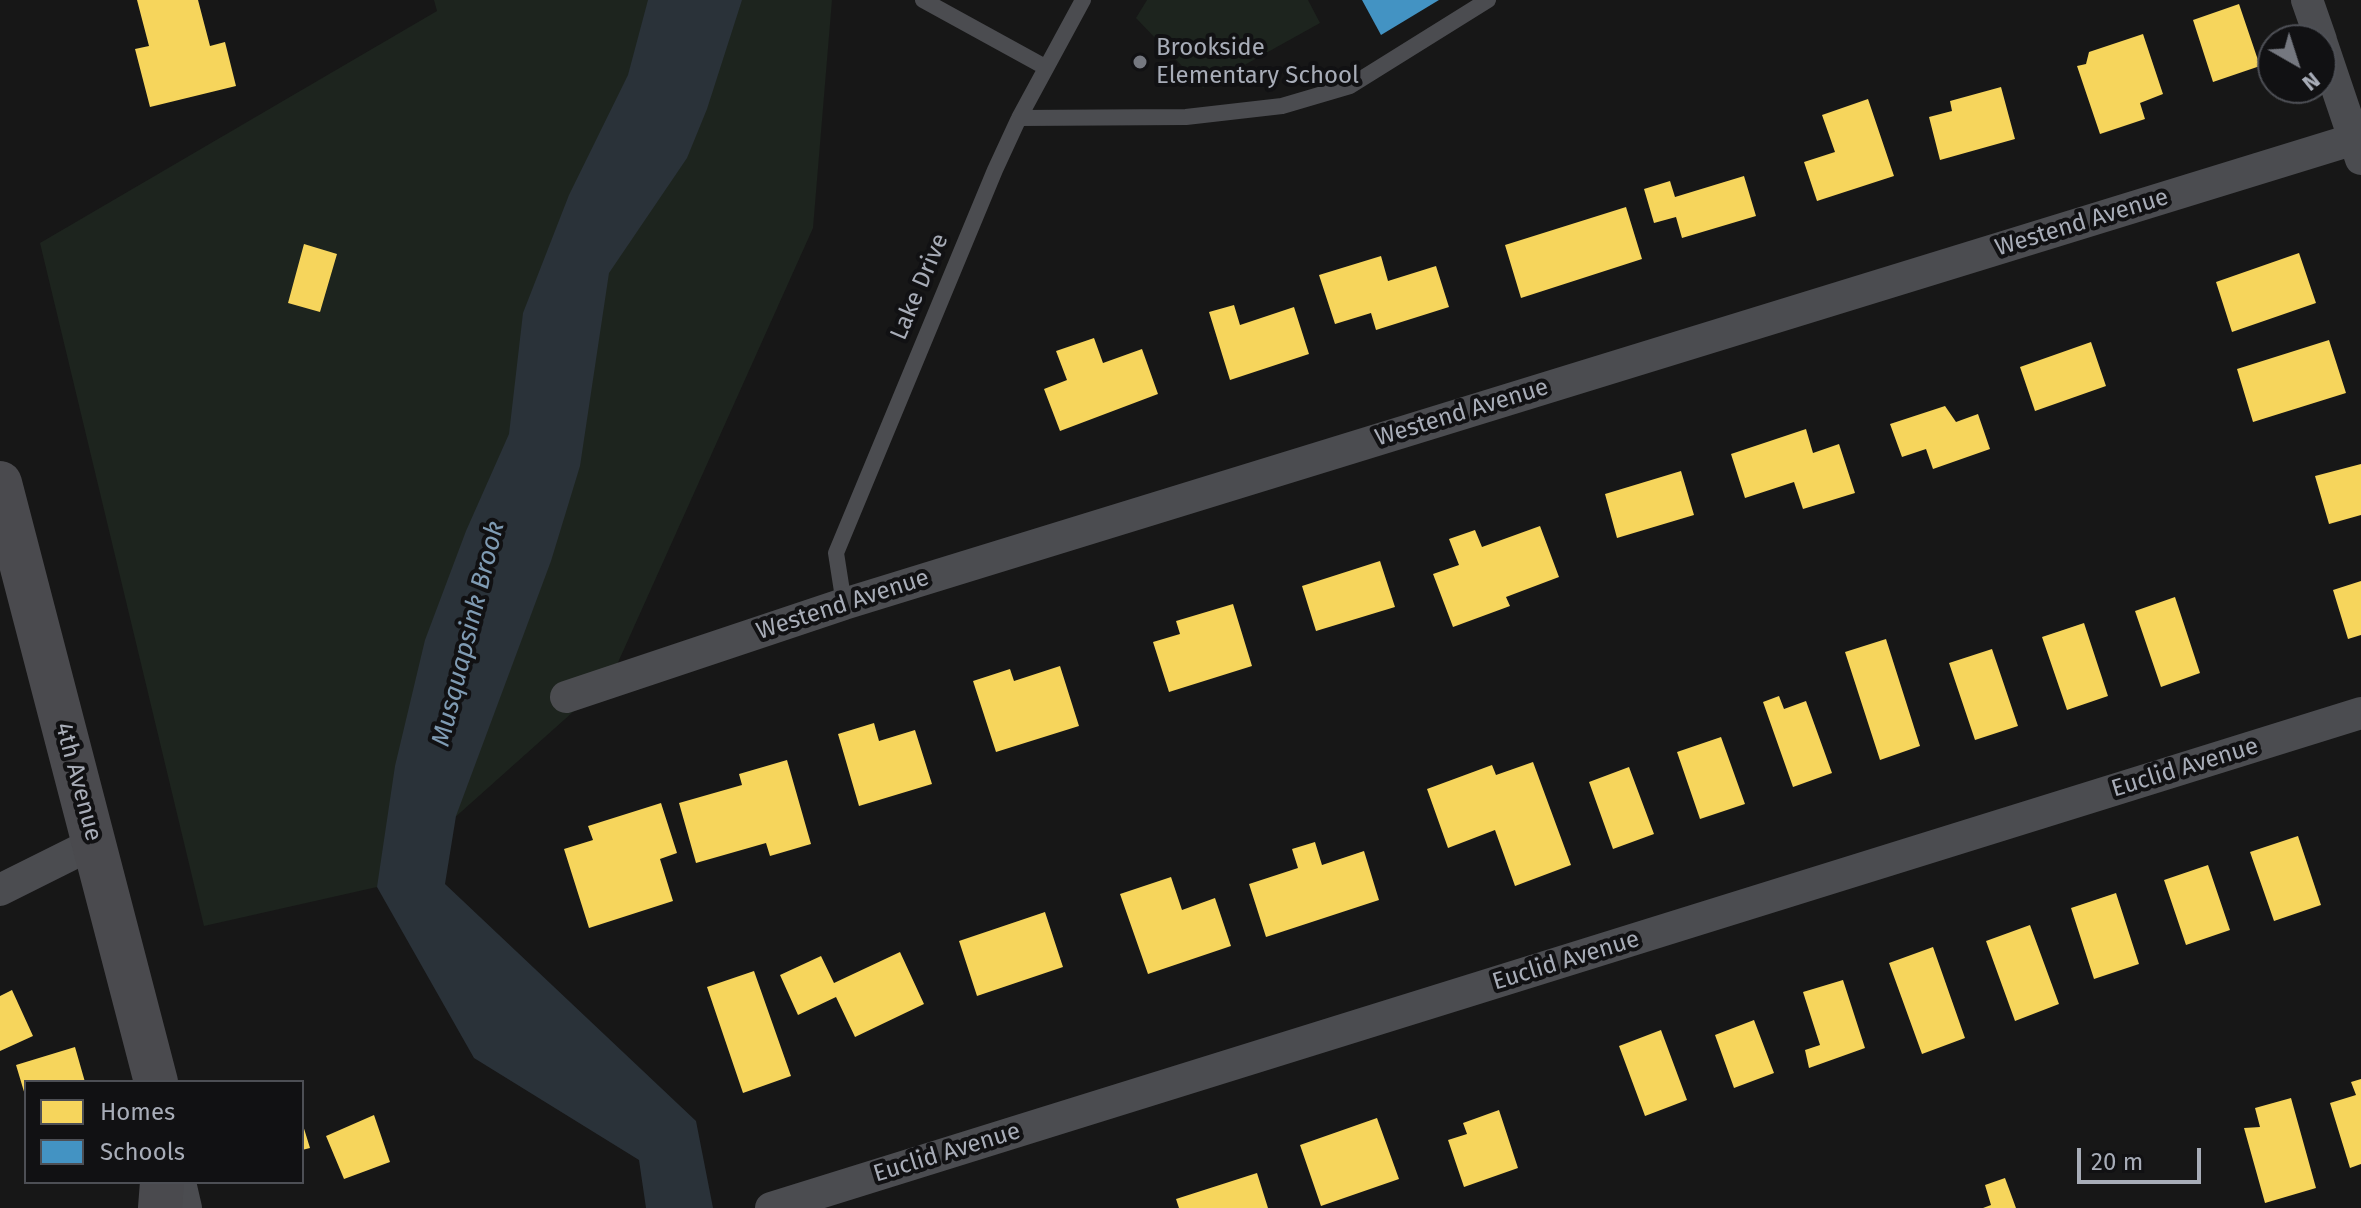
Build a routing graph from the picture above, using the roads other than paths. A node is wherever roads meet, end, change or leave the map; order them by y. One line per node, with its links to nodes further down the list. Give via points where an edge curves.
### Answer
1 (923, 0): 6 (lane)
2 (1083, 0): 6 (lane, Lake Drive)
3 (1488, 0): 8 (lane, via 1350,86 1282,106 1186,117)
4 (2307, 0): 5 (street)
5 (2315, 24)
6 (1045, 67): 8 (lane, Lake Drive)
7 (2337, 84): 9 (street)
8 (1019, 118): 11 (lane, Lake Drive, via 836,553)
9 (2359, 145): 11 (street, Westend Avenue)
10 (0, 483): 14 (main road, 4th Avenue)
11 (844, 604): 12 (street, Westend Avenue)
12 (566, 697)
13 (2361, 713): 21 (street, Euclid Avenue)
14 (94, 843): 15 (street); 16 (main road, 4th Avenue)
15 (0, 890)
16 (156, 1080)
17 (162, 1184): 19 (main road)
18 (180, 1184): 20 (street)
19 (160, 1208)
20 (186, 1208)
21 (771, 1208)

